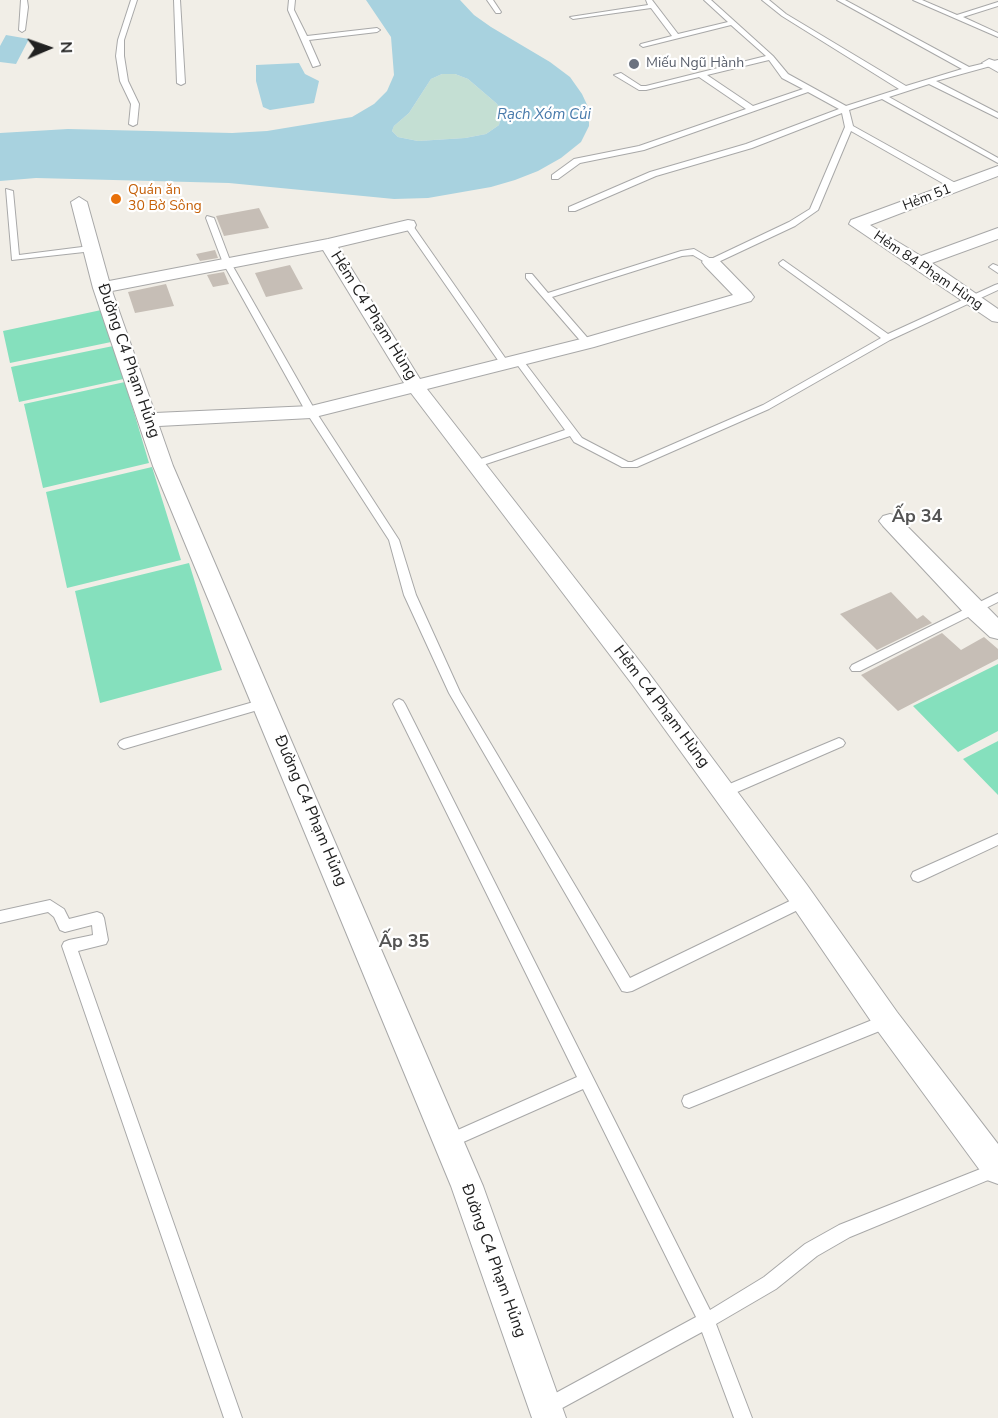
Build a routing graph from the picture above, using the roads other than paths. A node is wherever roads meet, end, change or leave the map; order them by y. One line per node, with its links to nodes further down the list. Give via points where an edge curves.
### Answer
1 (24, 0): 16 (lane)
2 (134, 0): 38 (lane, via 120,56 124,81 135,104)
3 (177, 0): 31 (lane)
4 (292, 0): 20 (lane, via 291,10)
5 (490, 0): 12 (lane)
6 (707, 0): 15 (lane)
7 (765, 0): 33 (lane)
8 (840, 0): 27 (lane)
9 (916, 0): 14 (lane)
10 (651, 3): 13 (lane); 19 (lane)
11 (998, 4): 14 (lane)
12 (498, 12)
13 (573, 17)
14 (957, 17): 18 (lane)
15 (732, 23): 19 (lane); 22 (lane)
16 (22, 30)
17 (377, 30): 20 (lane)
18 (998, 35)
19 (676, 37): 21 (lane)
20 (305, 38): 25 (lane)
21 (642, 45)
22 (771, 57): 23 (lane); 26 (lane)
23 (758, 60): 26 (lane); 28 (lane)
24 (995, 64): 27 (lane)
25 (316, 65)
26 (779, 69): 32 (lane)
27 (967, 69): 30 (lane)
28 (700, 74): 29 (lane, via 643,88); 35 (lane)
29 (618, 75)
30 (930, 81): 33 (lane); 37 (lane)
31 (181, 83)
32 (809, 89): 35 (lane); 36 (lane)
33 (905, 89): 34 (lane)
34 (884, 97): 36 (lane); 40 (lane, via 987,150)
35 (752, 109): 42 (lane, via 641,148 577,161)
36 (845, 109): 39 (lane); 46 (lane, via 749,146 653,174)
37 (998, 116)
38 (134, 124)
39 (849, 127): 43 (lane); 53 (lane, via 814,210)
40 (998, 161)
41 (998, 171): 43 (street, Hẻm 51)
42 (555, 177)
43 (956, 187): 48 (street, Hẻm 51)
44 (9, 191): 52 (lane, via 15,258)
45 (79, 202): 52 (street, Đường C4 Phạm Hủng)
46 (572, 209)
47 (210, 218): 55 (lane)
48 (857, 224): 54 (street, Hẻm 84 Phạm Hùng)
49 (408, 225): 51 (street); 65 (lane)
50 (998, 233): 54 (street)
51 (328, 244): 55 (street); 66 (street, Hẻm C4 Phạm Hùng)
52 (90, 249): 59 (street, Đường C4 Phạm Hủng)
53 (711, 262): 60 (lane, via 694,252 681,254); 64 (street, via 745,297)
54 (919, 262): 61 (street, Hẻm 84 Phạm Hùng)
55 (227, 263): 59 (street); 67 (lane)
56 (783, 263): 63 (lane)
57 (529, 276): 60 (lane)
58 (998, 287): 61 (lane)
59 (102, 288): 68 (street, Đường C4 Phạm Hủng)
60 (546, 296): 64 (lane)
61 (969, 299): 62 (street, Hẻm 84 Phạm Hùng); 63 (lane)
62 (998, 317)
63 (888, 338): 69 (lane, via 766,406 633,465 587,447)
64 (587, 344): 65 (street)
65 (512, 362): 66 (street); 69 (lane)
66 (416, 387): 67 (street); 70 (street, Hẻm C4 Phạm Hùng)
67 (311, 412): 68 (street); 83 (lane, via 394,540 410,595 455,693 627,986)
68 (148, 420): 76 (street, Đường C4 Phạm Hủng, via 163,466)
69 (570, 432): 70 (lane)
70 (476, 464): 80 (street, Hẻm C4 Phạm Hùng)
71 (890, 521): 73 (street)
72 (998, 597): 73 (lane)
73 (974, 609): 74 (street); 75 (lane)
74 (998, 631)
75 (856, 668)
76 (264, 704): 79 (lane); 88 (street, Đường C4 Phạm Hủng)
77 (399, 704): 86 (lane)
78 (839, 743): 80 (lane)
79 (124, 744)
80 (724, 792): 83 (street, Hẻm C4 Phạm Hùng)
81 (998, 839): 82 (lane)
82 (918, 876)
83 (803, 901): 85 (street, Hẻm C4 Phạm Hùng)
84 (0, 917): 92 (lane, via 50,906 59,913 64,926 98,918 101,940 69,946)
85 (887, 1021): 87 (lane); 89 (street, Hẻm C4 Phạm Hùng)
86 (586, 1080): 88 (lane); 90 (lane)
87 (689, 1101)
88 (447, 1142): 91 (street, Đường C4 Phạm Hủng, via 467,1186)
89 (998, 1169): 90 (lane, via 845,1231 811,1250 770,1283)
90 (706, 1320): 91 (lane); 93 (lane)
91 (548, 1413)
92 (233, 1418)
93 (743, 1418)

